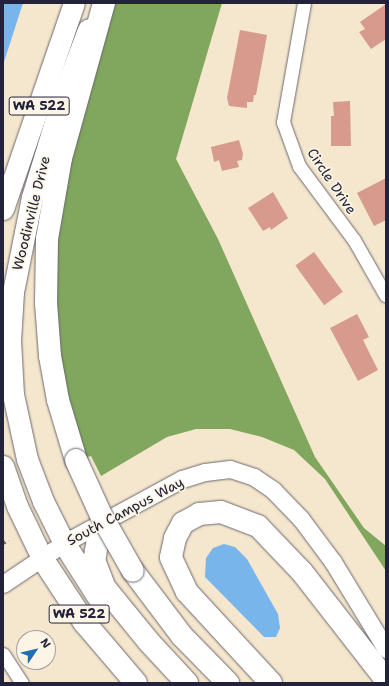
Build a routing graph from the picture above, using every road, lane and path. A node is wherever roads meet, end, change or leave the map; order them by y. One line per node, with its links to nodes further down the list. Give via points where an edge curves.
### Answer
1 (74, 3): 5 (main road, Woodinville Drive / WA 522)
2 (98, 3): 11 (main road, Woodinville Drive / WA 522, via 63,96 32,197 13,292 10,341 17,418 40,494)
3 (104, 3): 21 (highway, bridge, via 61,158 47,239 46,303 50,356 58,400 76,460 101,515 133,571 182,636)
4 (304, 3): 6 (street, Circle Drive, via 282,122 299,166 354,240)
5 (3, 209)
6 (386, 296)
7 (3, 466): 12 (main road, WA 522, via 17,506)
8 (101, 522): 11 (street, South Campus Way); 14 (street, South Campus Way, via 182,479 205,472 230,469 254,477 273,490 301,519 333,562); 20 (highway, via 94,560 105,588)
9 (8, 540): 10 (path)
10 (3, 543)
11 (64, 543): 12 (street, South Campus Way); 19 (highway, WA 522, via 110,614)
12 (42, 558): 13 (street, South Campus Way); 18 (highway, WA 522, via 84,622)
13 (3, 584)
14 (386, 649)
15 (3, 654): 17 (street)
16 (386, 680): 22 (highway, via 302,572 258,526 220,512 199,514 183,523 175,538 172,557 187,592)
17 (22, 683)
18 (136, 683)
19 (169, 683)
20 (187, 683)
21 (228, 683)
22 (271, 683)

